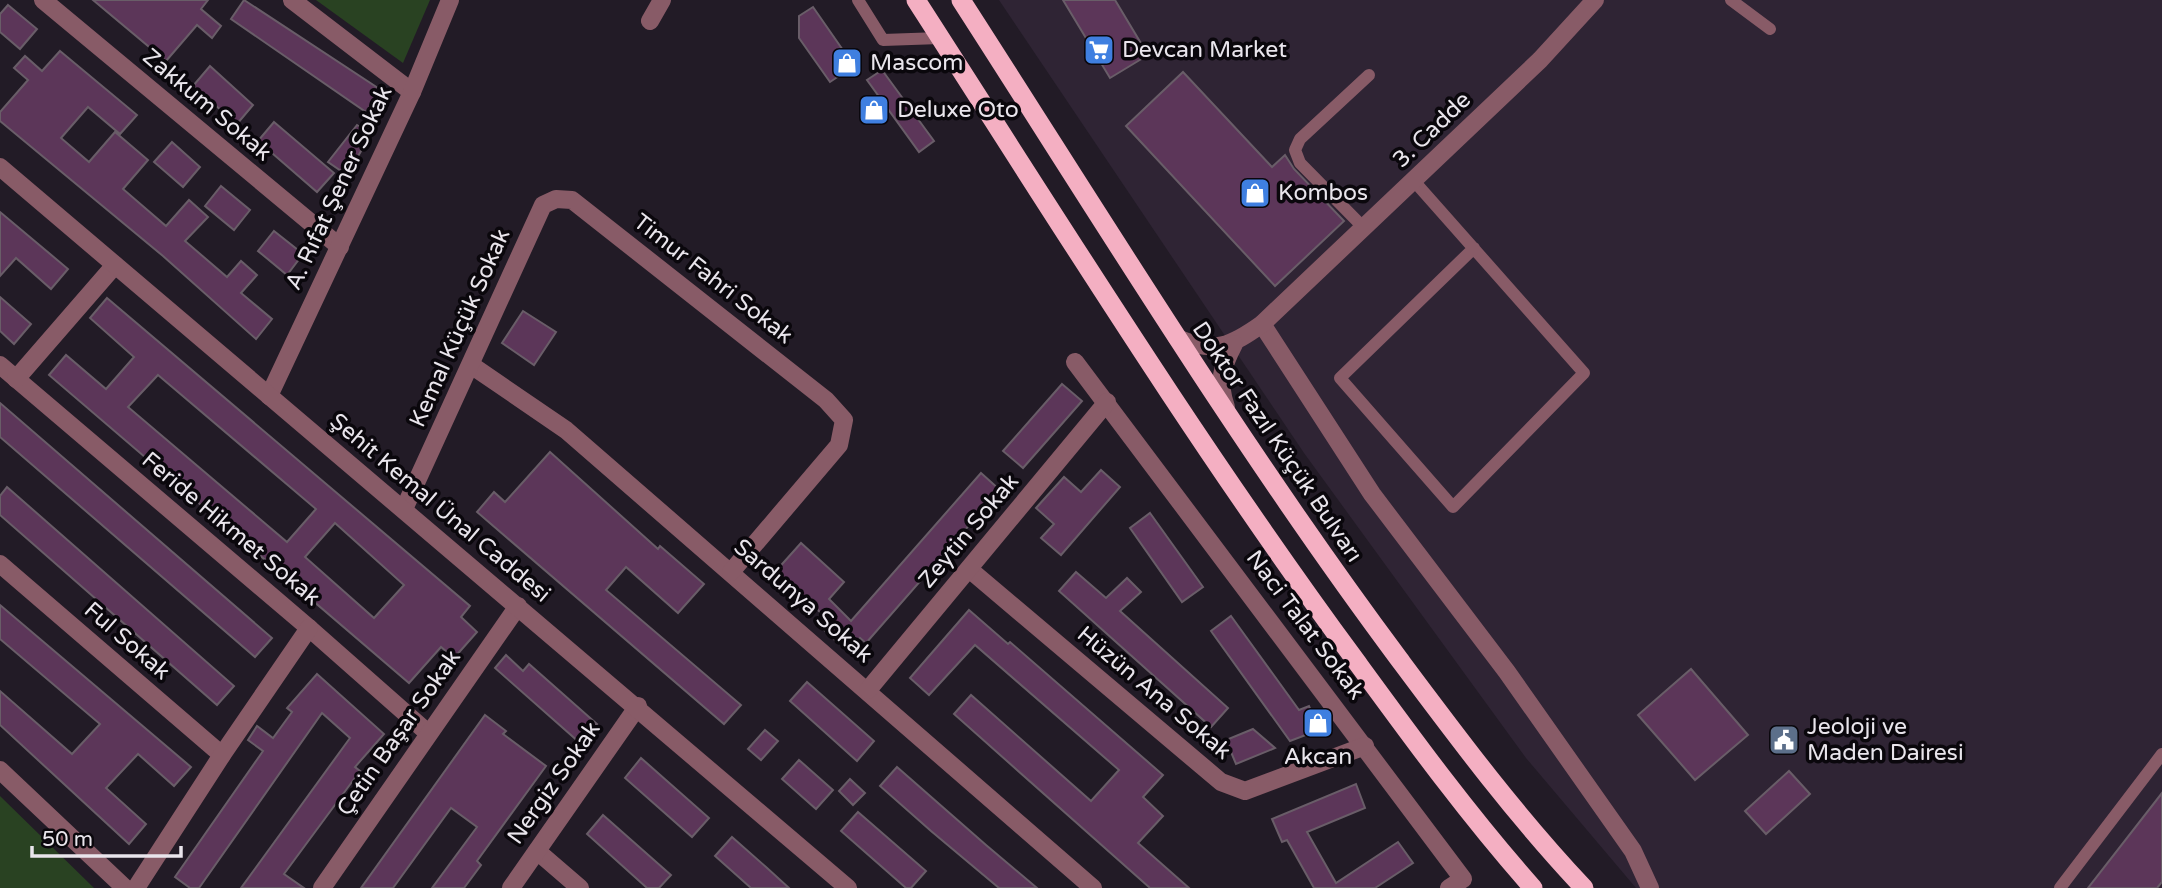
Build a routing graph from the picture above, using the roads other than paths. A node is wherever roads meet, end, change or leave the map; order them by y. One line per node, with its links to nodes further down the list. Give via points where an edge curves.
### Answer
1 (43, 0): 19 (street, Zakkum Sokak)
2 (292, 0): 14 (street)
3 (450, 0): 14 (street, A. Rıfat Şener Sokak)
4 (663, 0): 10 (street)
5 (858, 0): 12 (lane, via 883,40)
6 (916, 0): 12 (highway)
7 (961, 0): 23 (highway, Doktor Fazıl Küçük Bulvarı)
8 (1595, 0): 16 (street, 3. Cadde, via 1540,60)
9 (1731, 0): 11 (lane)
10 (650, 21)
11 (1770, 29)
12 (940, 38): 54 (highway, via 1294,576 1477,825)
13 (1369, 75): 18 (lane, via 1300,139 1295,150 1300,163)
14 (412, 92): 19 (street, A. Rıfat Şener Sokak)
15 (0, 167): 21 (street, Şehit Kemal Ünal Caddesi)
16 (1414, 181): 18 (street, 3. Cadde); 20 (lane)
17 (543, 205): 27 (street, Kemal Küçük Sokak); 35 (street, Timur Fahri Sokak, via 556,199 572,200 825,400 844,420 839,445)
18 (1364, 228): 22 (street, 3. Cadde)
19 (340, 247): 29 (street, A. Rıfat Şener Sokak)
20 (1474, 248): 20 (lane, via 1584,373 1453,507 1340,378)
21 (115, 265): 28 (street); 29 (street, Şehit Kemal Ünal Caddesi)
22 (1262, 324): 24 (street, 3. Cadde); 56 (street, via 1372,494 1507,672 1633,851)
23 (1177, 338): 24 (street, via 1207,347); 31 (highway, Doktor Fazıl Küçük Bulvarı)
24 (1234, 344): 31 (street, via 1221,372 1220,389)
25 (1075, 362): 30 (street, Naci Talat Sokak)
26 (0, 365): 28 (street, Feride Hikmet Sokak)
27 (471, 365): 32 (street, Kemal Küçük Sokak); 35 (street, Sardunya Sokak, via 566,430)
28 (16, 379): 37 (street, Feride Hikmet Sokak)
29 (269, 396): 32 (street, Şehit Kemal Ünal Caddesi)
30 (1107, 402): 34 (street, Zeytin Sokak); 41 (street, Naci Talat Sokak)
31 (1230, 416): 55 (highway, Doktor Fazıl Küçük Bulvarı, via 1337,576 1507,803)
32 (404, 509): 36 (street, Şehit Kemal Ünal Caddesi)
33 (0, 564): 43 (street, Ful Sokak)
34 (970, 569): 38 (street, Zeytin Sokak); 41 (street, Hüzün Ana Sokak, via 1221,782 1245,791)
35 (731, 572): 38 (street, Sardunya Sokak)
36 (518, 607): 39 (street, Şehit Kemal Ünal Caddesi); 40 (street, Çetin Başar Sokak)
37 (309, 628): 40 (street, Feride Hikmet Sokak); 43 (street)
38 (868, 690): 53 (street, Sardunya Sokak)
39 (638, 706): 45 (street, Nergiz Sokak); 52 (street, Şehit Kemal Ünal Caddesi)
40 (428, 733): 47 (street, Çetin Başar Sokak)
41 (1365, 746): 46 (street, Naci Talat Sokak)
42 (2162, 754): 57 (lane)
43 (222, 755): 49 (street)
44 (0, 770): 48 (street)
45 (537, 851): 50 (street, Nergiz Sokak); 51 (street)
46 (1456, 883)
47 (324, 887)
48 (125, 888)
49 (136, 888)
50 (511, 888)
51 (580, 888)
52 (848, 888)
53 (1093, 888)
54 (1533, 888)
55 (1584, 888)
56 (1650, 888)
57 (2060, 888)

